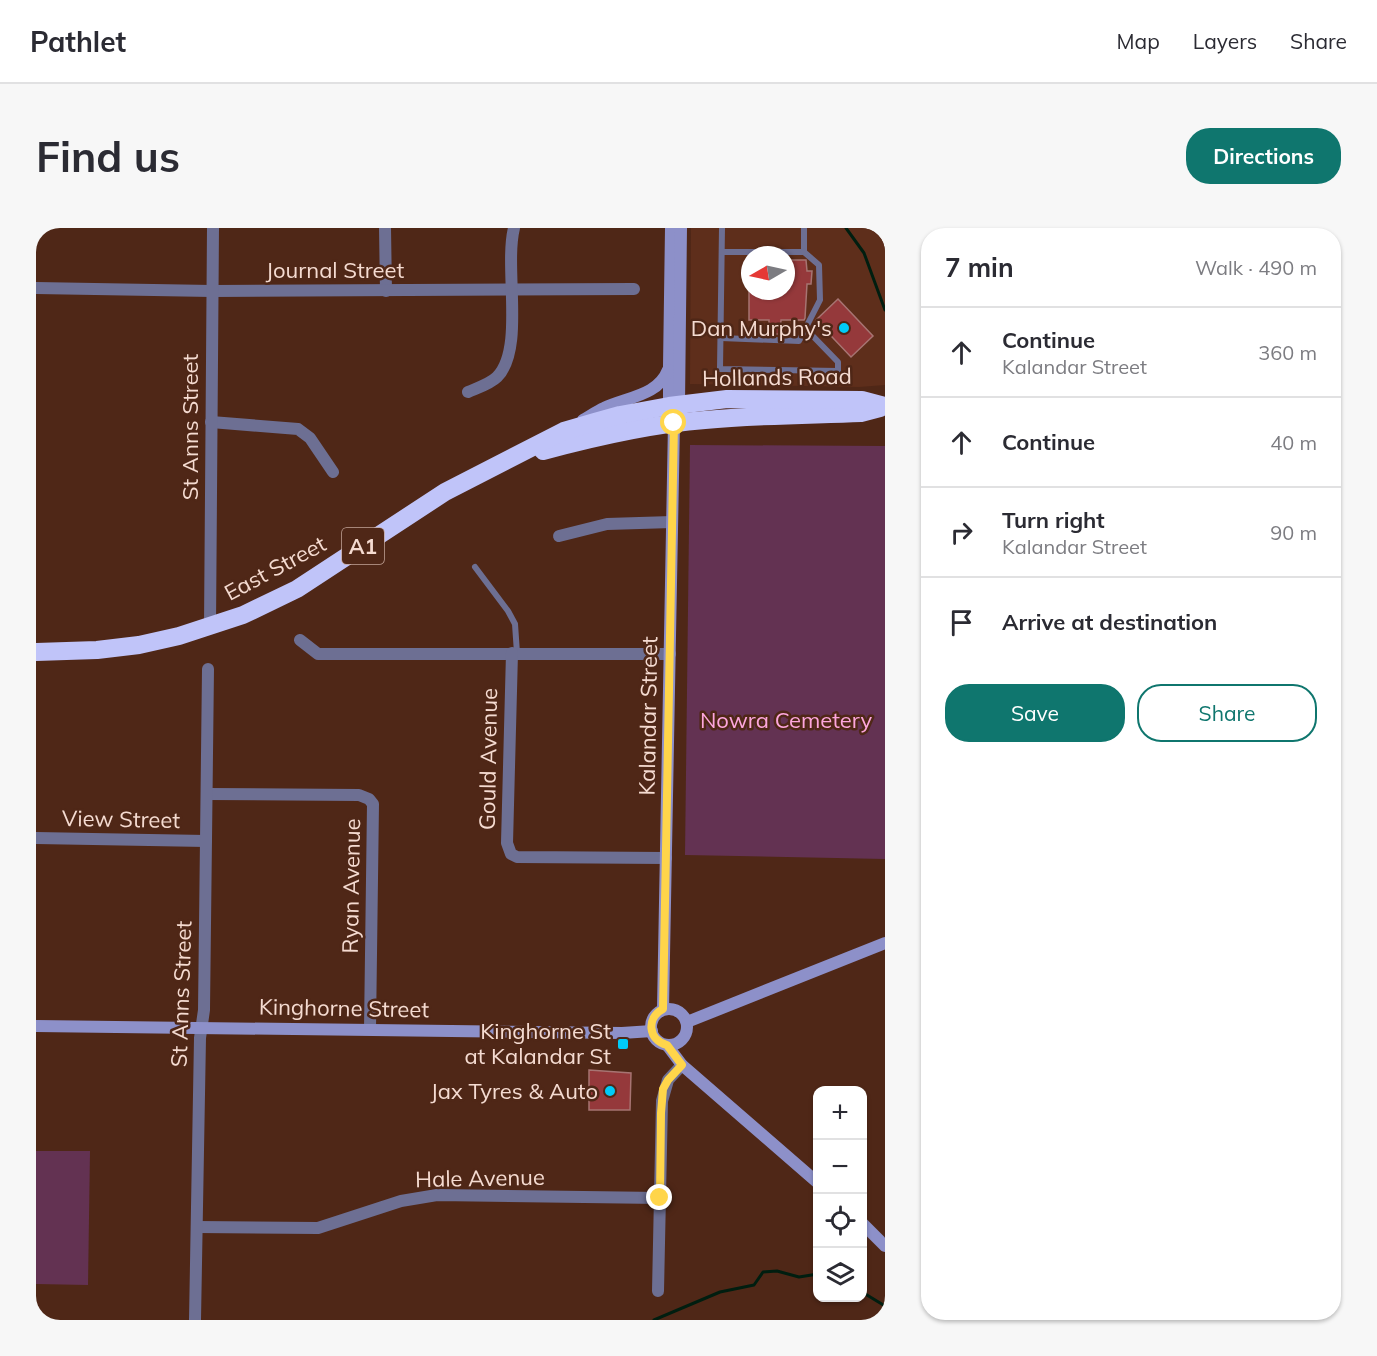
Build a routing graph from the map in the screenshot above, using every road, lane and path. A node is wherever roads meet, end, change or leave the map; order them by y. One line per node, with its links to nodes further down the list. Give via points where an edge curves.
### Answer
1 (213, 228): 12 (street, St Anns Street)
2 (385, 228): 13 (street)
3 (514, 228): 14 (street)
4 (671, 228): 17 (main road, Kalandar Street)
5 (681, 228): 20 (main road, Kalandar Street)
6 (722, 228): 8 (lane)
7 (804, 228): 9 (lane)
8 (722, 252): 9 (lane); 16 (lane)
9 (804, 252): 15 (lane, via 819,266 820,300)
10 (36, 288): 12 (street, Journal Street)
11 (634, 289): 14 (street, Journal Street)
12 (212, 291): 13 (street, Journal Street); 21 (street, St Anns Street)
13 (386, 291): 14 (street, Journal Street)
14 (511, 291): 18 (street, via 508,360 496,378)
15 (806, 329): 16 (lane, via 799,341); 16 (lane, via 838,362 838,371 720,369)
16 (721, 338)
17 (669, 366): 20 (main road, Kalandar Street); 22 (main road, via 664,380 655,389 604,408)
18 (468, 392)
19 (885, 406): 20 (highway, Hollands Road / A1, via 861,413 728,418)
20 (674, 411): 22 (highway, East Street / A1, via 620,415); 23 (highway, East Street / A1); 25 (main road, Kalandar Street)
21 (212, 422): 24 (street, via 298,429 310,438); 28 (street, St Anns Street)
22 (564, 431): 23 (highway, East Street / A1)
23 (513, 459): 28 (highway, East Street / A1, via 445,492 297,589)
24 (333, 472)
25 (672, 522): 26 (street, via 607,524); 32 (main road, Kalandar Street)
26 (559, 536)
27 (475, 567): 31 (lane, via 515,624)
28 (210, 627): 30 (highway, East Street / A1, via 118,648)
29 (300, 640): 31 (street, via 318,654)
30 (36, 652)
31 (514, 653): 32 (street); 37 (street, Gould Avenue, via 507,843 511,854)
32 (670, 654): 37 (main road, Kalandar Street)
33 (208, 669): 34 (street, St Anns Street)
34 (207, 794): 36 (street, St Anns Street); 43 (street, Ryan Avenue, via 359,795 373,804)
35 (36, 838): 36 (street, View Street)
36 (206, 841): 42 (street, St Anns Street)
37 (666, 858): 39 (main road, Kalandar Street)
38 (885, 943): 40 (main road)
39 (663, 1009): 40 (main road, via 680,1012); 44 (main road, via 655,1016)
40 (687, 1022): 45 (main road, via 685,1036)
41 (36, 1026): 42 (main road, Kinghorne Street)
42 (202, 1027): 43 (main road, Kinghorne Street); 49 (street, St Anns Street)
43 (370, 1029): 44 (main road, Kinghorne Street)
44 (652, 1031): 45 (main road, via 657,1040)
45 (667, 1045): 46 (main road)
46 (682, 1065): 47 (main road); 48 (street, via 663,1089)
47 (813, 1179)
48 (660, 1198): 49 (street, Hale Avenue, via 437,1195 318,1228); 52 (street)
49 (197, 1227): 53 (street, St Anns Street)
50 (867, 1228): 51 (main road)
51 (885, 1246)
52 (658, 1292)
53 (195, 1320)

